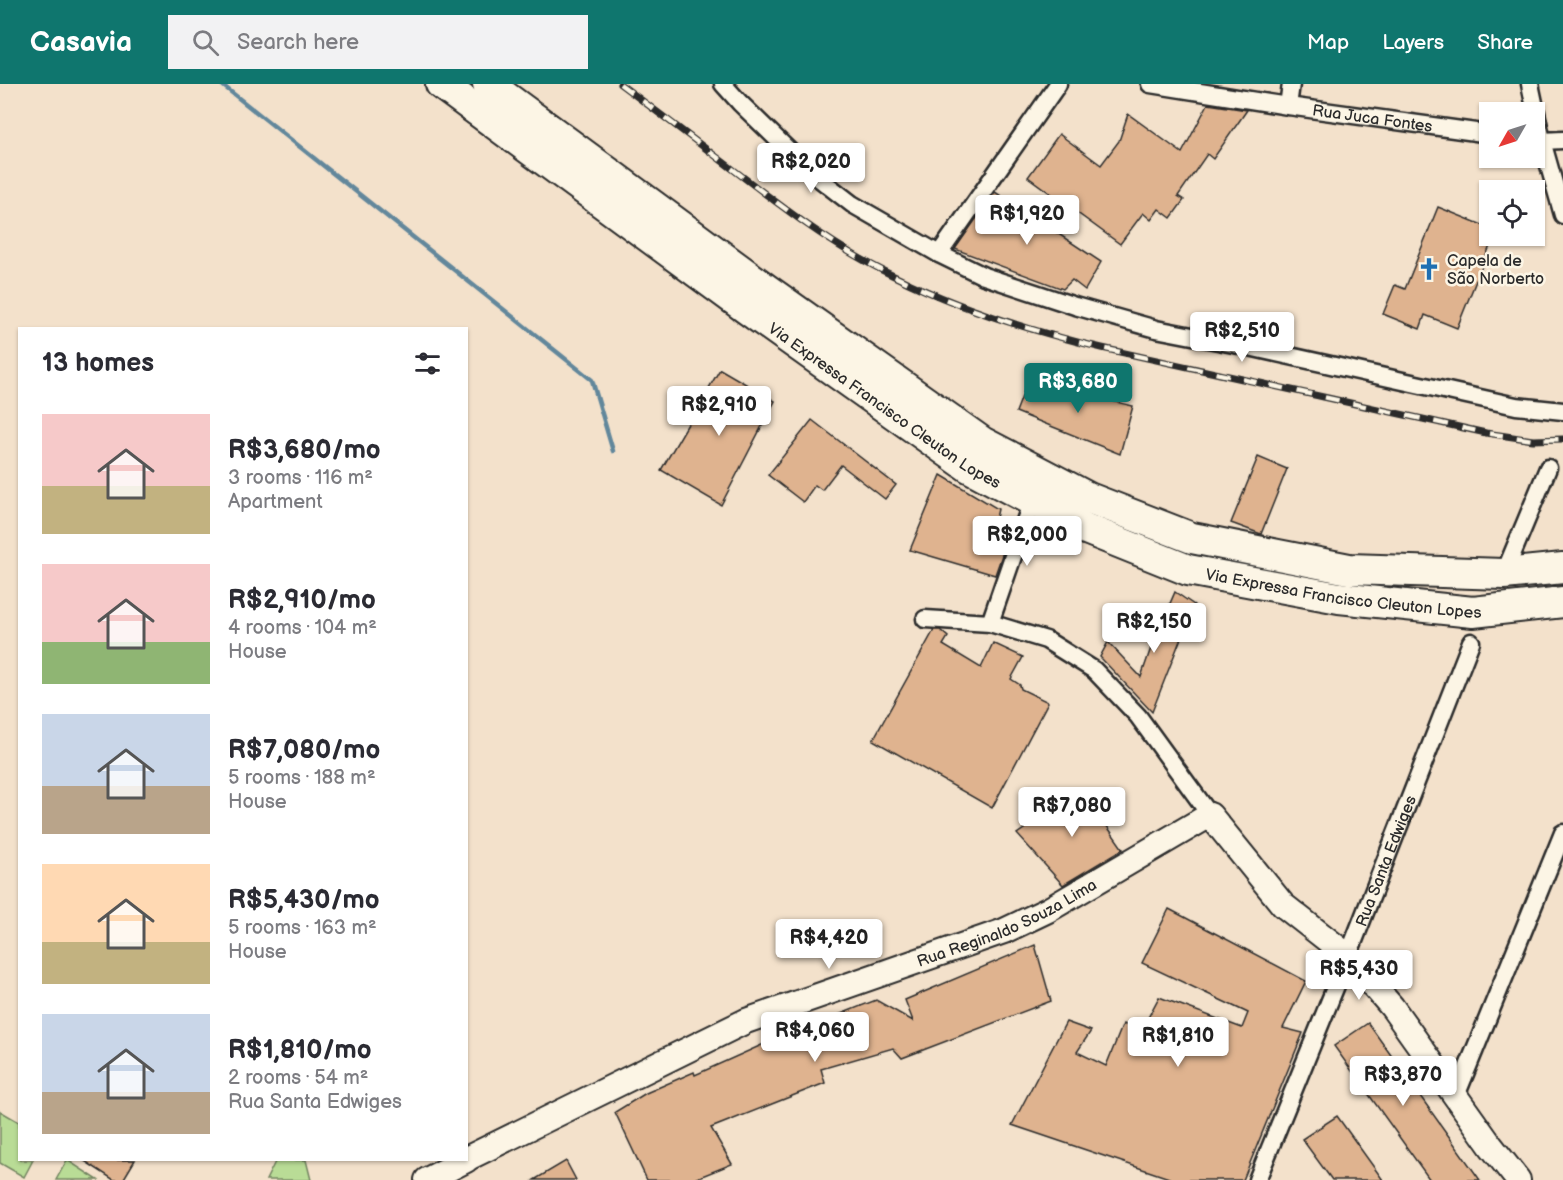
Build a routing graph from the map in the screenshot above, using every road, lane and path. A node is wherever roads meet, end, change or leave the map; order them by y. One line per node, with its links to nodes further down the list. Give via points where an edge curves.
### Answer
1 (441, 84): 18 (highway, Via Expressa Francisco Cleuton Lopes, via 962,462)
2 (488, 84): 20 (highway, Via Expressa Francisco Cleuton Lopes, via 982,442 1089,498 1192,538 1349,569)
3 (723, 84): 15 (street, via 812,173 852,204)
4 (1058, 84): 15 (street)
5 (1150, 84): 9 (street, Rua Juca Fontes)
6 (1291, 84): 9 (street)
7 (1530, 84): 8 (street)
8 (1533, 102)
9 (1288, 106): 10 (street, Rua Juca Fontes)
10 (1479, 132)
11 (1563, 140): 12 (street)
12 (1545, 141)
13 (1545, 162): 14 (street)
14 (1563, 215)
15 (939, 254): 16 (street, via 984,276 1156,329 1516,406)
16 (1563, 411)
17 (1548, 468): 20 (street)
18 (1032, 501): 21 (highway, Via Expressa Francisco Cleuton Lopes, via 1086,529 1188,570 1339,598 1473,612); 23 (street)
19 (1563, 568): 20 (highway, Via Expressa Francisco Cleuton Lopes)
20 (1504, 574)
21 (1563, 602)
22 (925, 619): 23 (street)
23 (990, 623): 25 (street, via 1046,640 1094,670 1138,716)
24 (1471, 642): 27 (street, Rua Santa Edwiges)
25 (1210, 815): 27 (street, via 1283,906); 29 (street, Rua Reginaldo Souza Lima, via 1048,910 1004,931 746,1021)
26 (1563, 833): 28 (street)
27 (1348, 956): 28 (street, via 1392,1007); 32 (street, Rua Santa Edwiges)
28 (1455, 1096): 33 (street)
29 (468, 1158)
30 (462, 1161): 31 (street, Rua Reginaldo Souza Lima)
31 (427, 1180)
32 (1257, 1180)
33 (1518, 1180)

